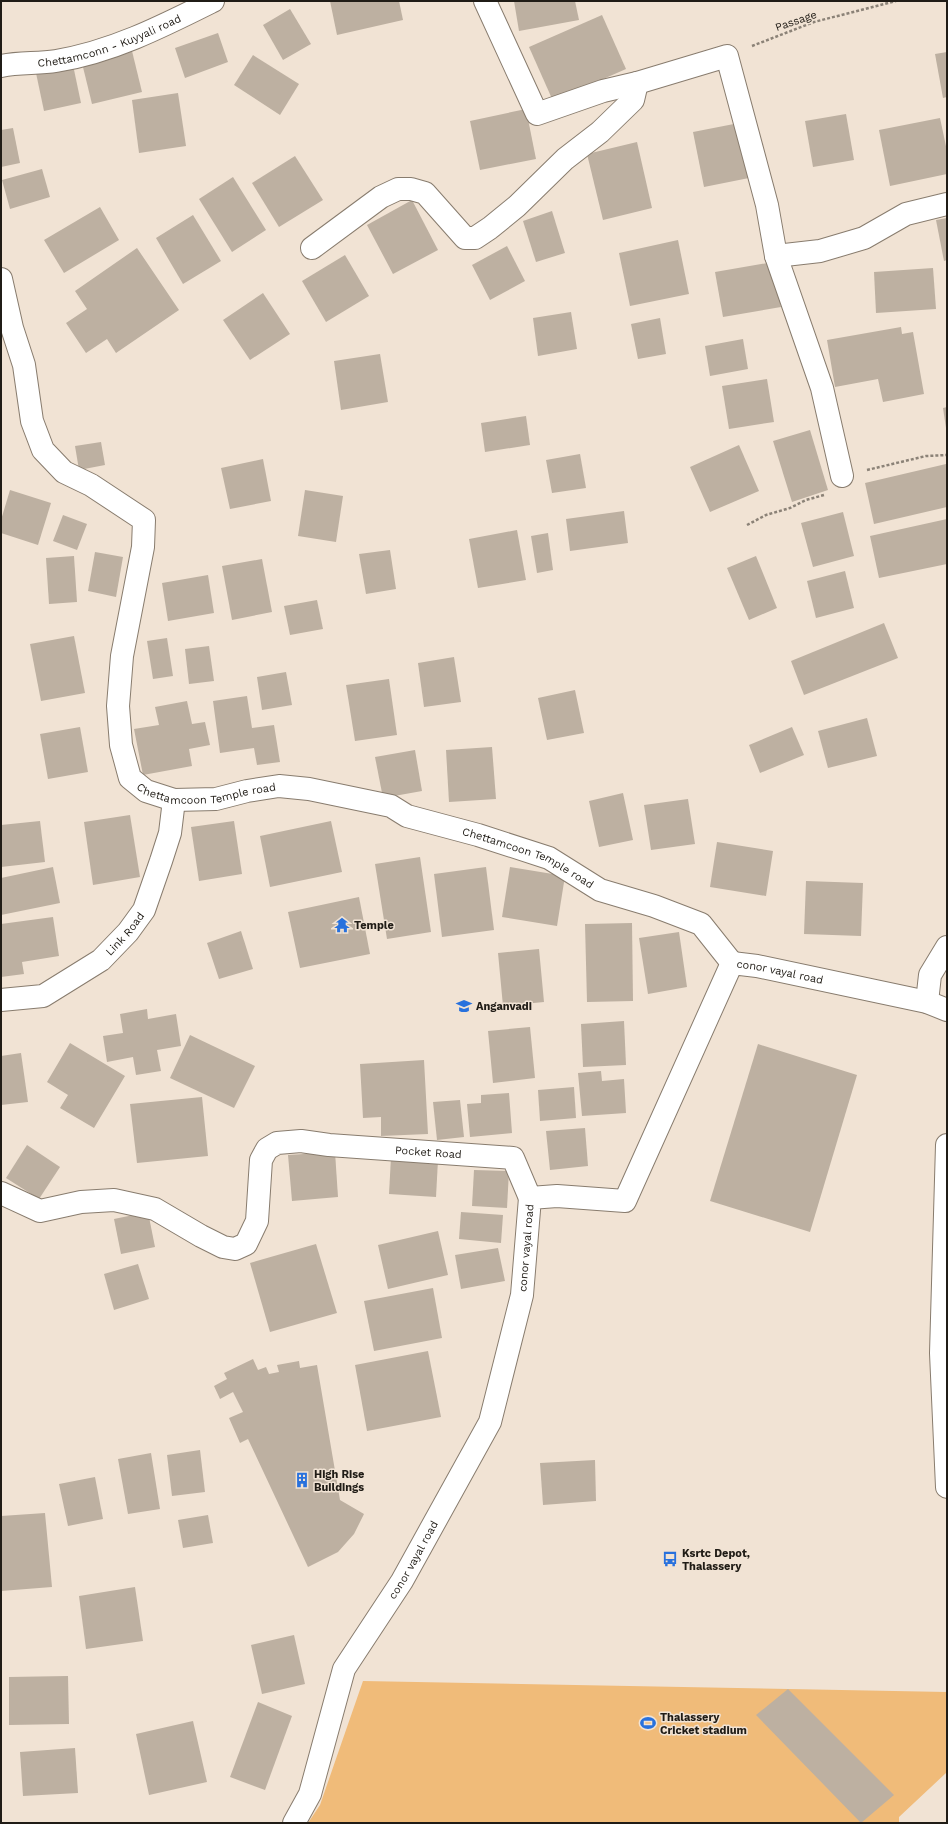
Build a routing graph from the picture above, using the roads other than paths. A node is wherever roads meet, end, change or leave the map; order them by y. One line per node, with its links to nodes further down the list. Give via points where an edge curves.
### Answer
1 (213, 1): 3 (street, Chettamconn - Kuyyali road, via 104,50 56,61)
2 (485, 1): 4 (street, via 537,114 603,91)
3 (1, 66)
4 (637, 83): 6 (street, via 633,100 620,114 565,159 517,206 475,238 465,238 425,193 398,189 376,200); 7 (street, via 727,56 767,205)
5 (947, 204): 7 (street, via 906,214 864,238 820,251)
6 (312, 248)
7 (776, 256): 9 (street, via 822,388)
8 (1, 279): 10 (street, Chettamcoon Temple road, via 12,328 24,365 32,421 43,450 64,472 91,485 144,520 142,547 122,656 118,706 121,745 130,778 146,792)
9 (842, 476)
10 (174, 800): 12 (street, Chettamcoon Temple road, via 216,799 279,786 309,789 391,806 407,816 549,858 600,890 654,906 701,924); 13 (street, Link Road, via 170,833 144,910 128,932 102,960 42,996)
11 (947, 947): 14 (street, via 930,975)
12 (732, 963): 14 (street, conor vayal road, via 757,966); 17 (street, conor vayal road, via 625,1201 557,1196)
13 (1, 1000)
14 (937, 1006)
15 (947, 1145): 18 (street, via 941,1353)
16 (1, 1193): 17 (street, Pocket Road, via 40,1211 81,1202 114,1200 155,1209 201,1236 223,1247 235,1249 246,1244 257,1221 261,1160 267,1149 277,1143 301,1141 513,1158)
17 (530, 1198): 19 (street, conor vayal road, via 522,1295 490,1422 402,1581 344,1670 310,1794)
18 (947, 1487)
19 (294, 1823)

